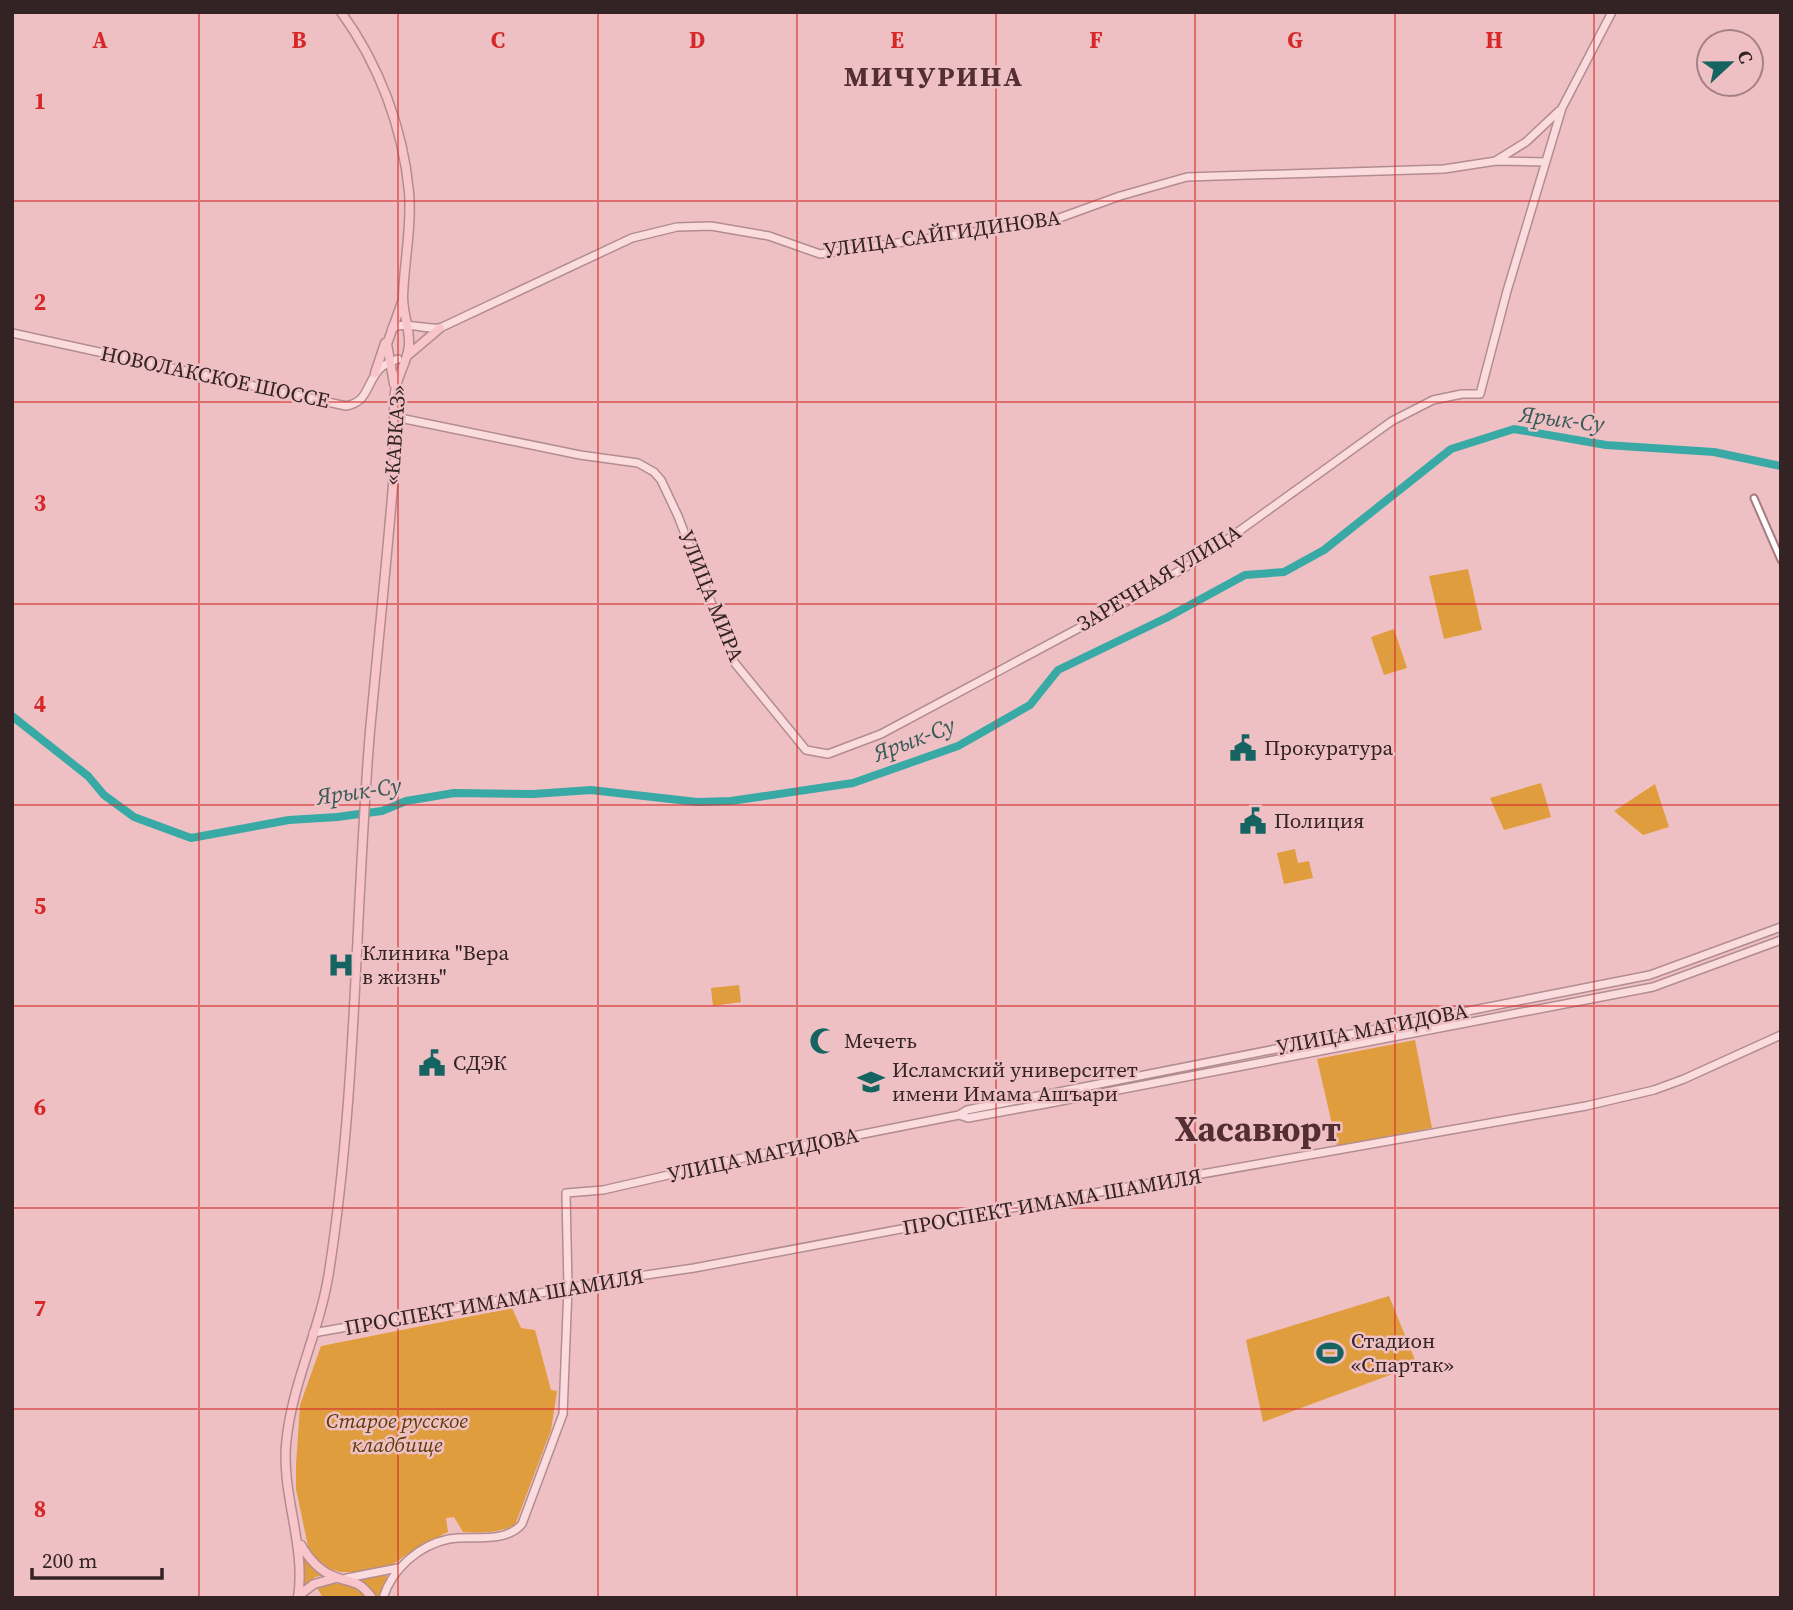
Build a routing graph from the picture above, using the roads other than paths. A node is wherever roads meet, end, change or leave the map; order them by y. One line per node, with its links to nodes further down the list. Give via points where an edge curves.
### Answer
1 (341, 12): 6 (highway, «КАВКАЗ», via 374,68 404,155 409,210)
2 (1612, 12): 3 (main road)
3 (1562, 108): 4 (main road, via 1534,135); 5 (main road)
4 (1496, 161): 5 (main road, УЛИЦА САЙГИДИНОВА); 8 (main road, УЛИЦА САЙГИДИНОВА, via 1444,169 1187,177 1051,221 820,254 769,236 711,226 677,227 632,238)
5 (1545, 162): 18 (main road, ЗАРЕЧНАЯ УЛИЦА, via 1480,394 1433,400 1392,421 1203,557 881,734)
6 (403, 297): 7 (highway, «КАВКАЗ»); 9 (highway)
7 (407, 326): 8 (main road); 9 (main road); 11 (highway, «КАВКАЗ»)
8 (440, 328): 11 (highway)
9 (390, 331): 12 (highway); 13 (highway)
10 (12, 333): 13 (main road, НОВОЛАКСКОЕ ШОССЕ, via 346,406 361,400)
11 (407, 356): 12 (main road, НОВОЛАКСКОЕ ШОССЕ); 14 (highway, «КАВКАЗ»)
12 (392, 358): 13 (main road, НОВОЛАКСКОЕ ШОССЕ); 14 (highway)
13 (375, 373)
14 (395, 390): 15 (highway, «КАВКАЗ»)
15 (395, 418): 18 (main road, УЛИЦА МИРА, via 647,467 661,480 678,516 734,662 806,750); 24 (highway, «КАВКАЗ», via 369,748 351,1071 336,1223)
16 (1754, 498): 17 (street)
17 (1781, 560)
18 (828, 754)
19 (1781, 927): 22 (main road, УЛИЦА МАГИДОВА, via 1650,975 967,1110)
20 (1781, 940): 22 (main road, УЛИЦА МАГИДОВА, via 1653,987 1045,1104 968,1118)
21 (1781, 1035): 23 (main road, ПРОСПЕКТ ИМАМА ШАМИЛЯ, via 1654,1090 1586,1106)
22 (960, 1115): 23 (main road, УЛИЦА МАГИДОВА, via 603,1190 566,1193)
23 (568, 1289): 24 (main road, ПРОСПЕКТ ИМАМА ШАМИЛЯ); 26 (main road, via 563,1414 522,1524 510,1533 431,1545)
24 (313, 1333): 25 (highway, «КАВКАЗ», via 291,1409 286,1447 286,1479)
25 (298, 1539): 27 (highway, via 312,1563); 29 (highway, «КАВКАЗ»)
26 (398, 1568): 28 (main road); 31 (main road)
27 (336, 1578): 28 (highway); 29 (highway, via 314,1584)
28 (347, 1578): 30 (highway)
29 (298, 1597)
30 (372, 1598)
31 (383, 1598)

